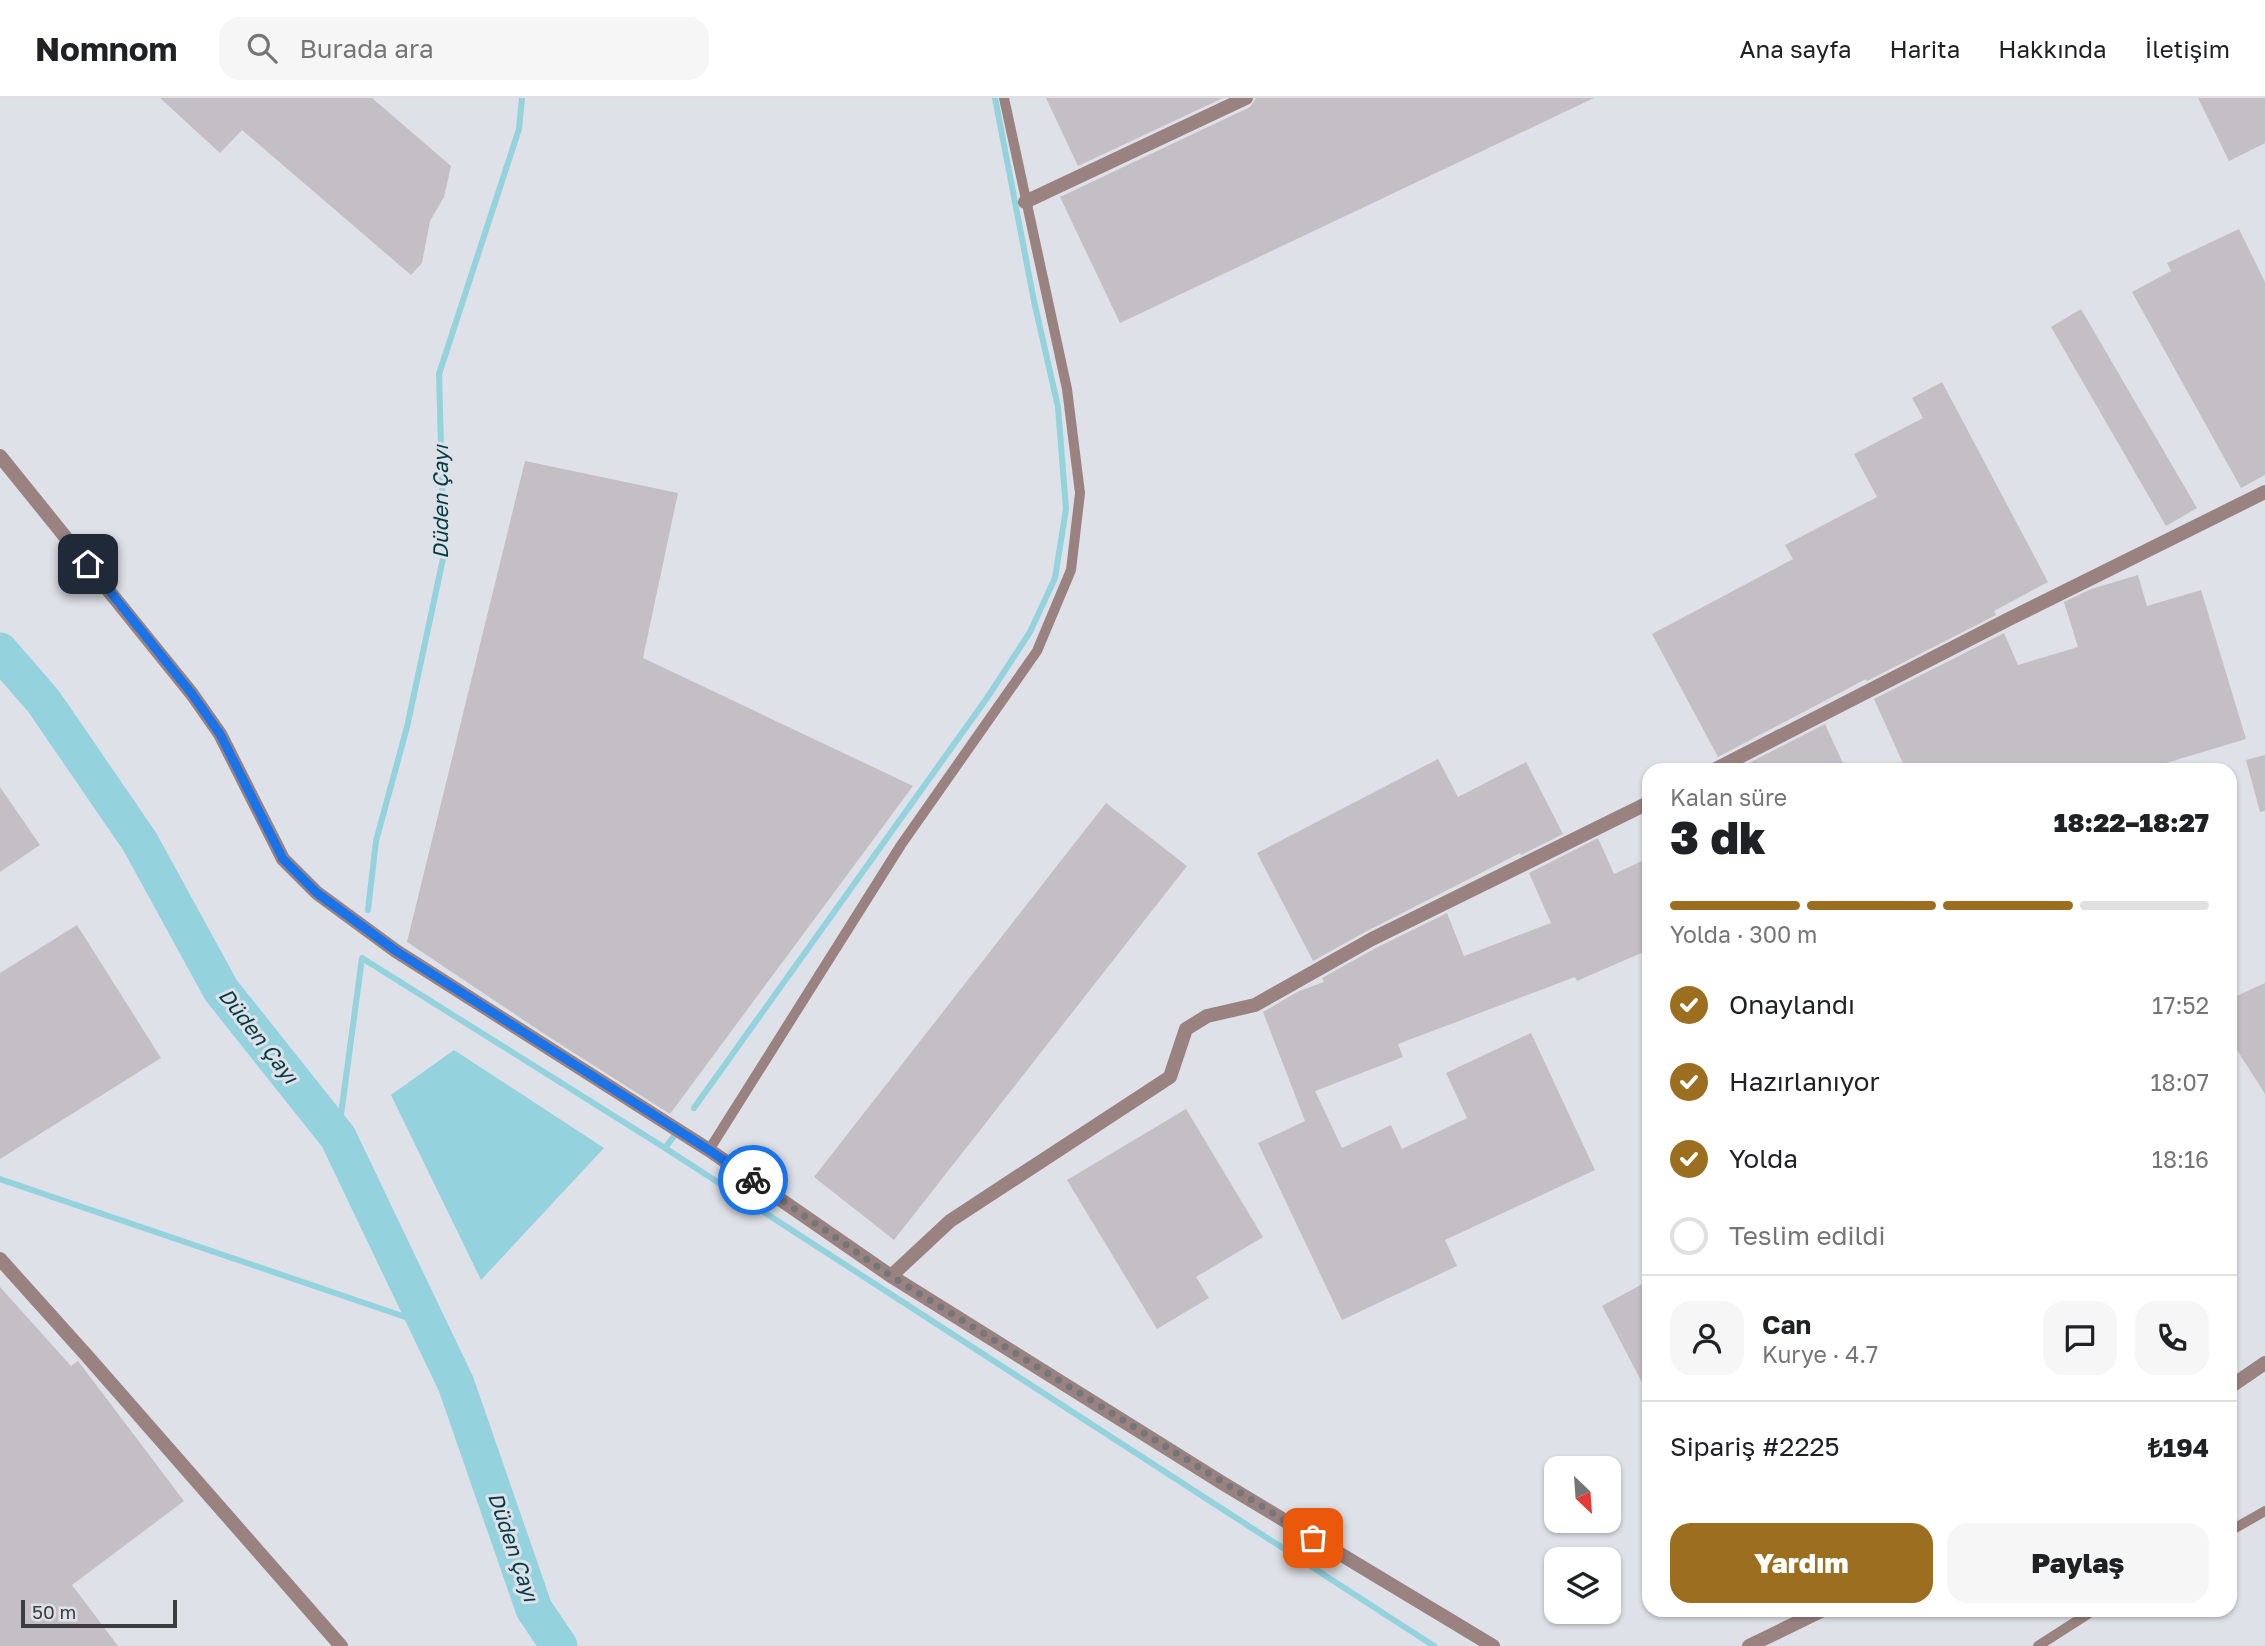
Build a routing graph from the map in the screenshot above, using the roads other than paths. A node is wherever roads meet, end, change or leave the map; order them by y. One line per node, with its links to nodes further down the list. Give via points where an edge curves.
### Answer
1 (1004, 98): 3 (lane)
2 (1246, 98): 3 (street)
3 (1026, 202): 8 (lane, via 1067,389 1080,493 1071,569 1037,651 901,845)
4 (0, 456): 8 (street, via 192,694 220,734 283,859 317,893 396,951)
5 (2265, 492): 6 (street)
6 (1728, 763)
7 (1642, 806): 10 (street, via 1372,939 1255,1005 1206,1016 1186,1029 1170,1077 950,1221)
8 (709, 1150): 10 (street)
9 (0, 1259): 17 (street)
10 (891, 1276): 18 (street)
11 (2265, 1363): 12 (street)
12 (2237, 1382)
13 (2265, 1511): 14 (lane)
14 (2237, 1527)
15 (1809, 1617): 19 (street)
16 (2083, 1617): 20 (lane)
17 (341, 1646)
18 (1493, 1646)
19 (1749, 1646)
20 (2038, 1646)

